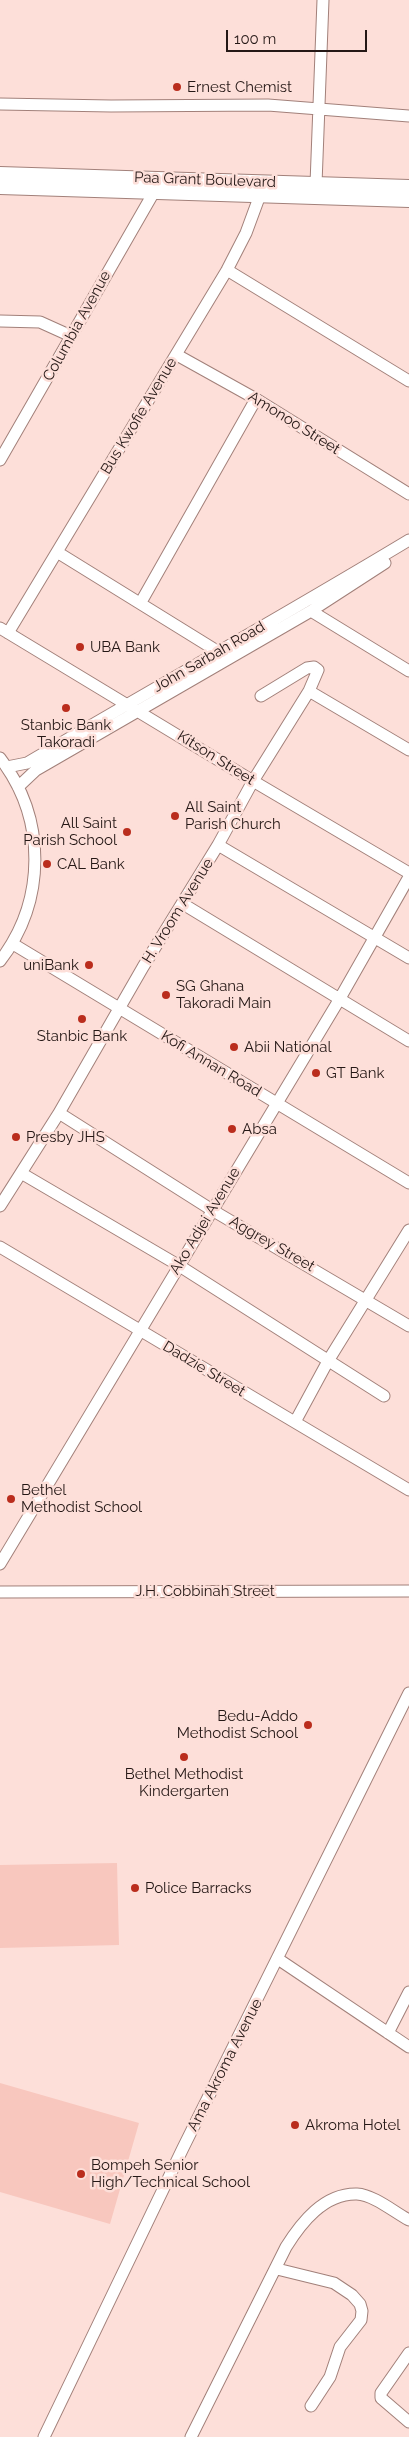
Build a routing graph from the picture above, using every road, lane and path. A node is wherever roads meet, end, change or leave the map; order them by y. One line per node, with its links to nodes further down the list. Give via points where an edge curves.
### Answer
1 (323, 0): 3 (street)
2 (0, 104): 3 (street, via 234,104)
3 (319, 109): 4 (street); 7 (street)
4 (409, 116)
5 (0, 174): 6 (main road, Paa Grant Boulevard)
6 (93, 183): 7 (main road, Paa Grant Boulevard); 9 (main road, Paa Grant Boulevard); 10 (main road, Paa Grant Boulevard)
7 (316, 184): 8 (main road, Paa Grant Boulevard)
8 (409, 187)
9 (0, 188)
10 (154, 192): 11 (main road, Paa Grant Boulevard); 15 (street, Columbia Avenue)
11 (260, 195): 12 (main road, Paa Grant Boulevard); 13 (street, Bus Kwofie Avenue)
12 (409, 200)
13 (227, 270): 16 (street, Bus Kwofie Avenue); 17 (street)
14 (0, 321): 15 (street, via 40,322)
15 (71, 336): 19 (street, Columbia Avenue)
16 (176, 355): 18 (street, Amonoo Street); 23 (street, Bus Kwofie Avenue)
17 (409, 381)
18 (256, 399): 20 (street, Amonoo Street); 24 (street)
19 (0, 460)
20 (409, 494)
21 (409, 540): 27 (street, John Sarbah Road)
22 (409, 549): 25 (street, John Sarbah Road)
23 (57, 552): 24 (street); 26 (street, Bus Kwofie Avenue)
24 (141, 602): 27 (street)
25 (311, 611): 28 (street); 32 (street, John Sarbah Road)
26 (4, 630): 31 (street, Kitson Street)
27 (217, 651): 31 (street, John Sarbah Road)
28 (409, 671)
29 (309, 691): 30 (street, H. Vroom Avenue, via 318,675 314,667); 33 (street); 35 (street, H. Vroom Avenue)
30 (261, 696)
31 (126, 704): 32 (street, Kitson Street); 34 (street, John Sarbah Road, via 27,763)
32 (139, 710): 35 (street, Kitson Street); 36 (street, John Sarbah Road, via 36,770)
33 (409, 750)
34 (4, 763): 36 (street)
35 (253, 781): 37 (street, H. Vroom Avenue); 38 (street, Kitson Street)
36 (18, 787): 42 (street, via 31,817 36,858 32,900)
37 (218, 845): 40 (street, H. Vroom Avenue); 41 (street)
38 (409, 872)
39 (409, 877): 41 (street, Ako Adjei Avenue)
40 (183, 904): 45 (street); 46 (street, H. Vroom Avenue)
41 (374, 937): 43 (street); 45 (street, Ako Adjei Avenue)
42 (14, 944): 44 (street); 46 (street, Kofi Annan Road)
43 (409, 958)
44 (0, 961)
45 (339, 1000): 47 (street); 48 (street, Ako Adjei Avenue)
46 (120, 1009): 48 (street, Kofi Annan Road); 49 (street, H. Vroom Avenue)
47 (409, 1041)
48 (276, 1103): 51 (street, Kofi Annan Road); 53 (street, Ako Adjei Avenue)
49 (59, 1113): 50 (street, H. Vroom Avenue); 53 (street, Aggrey Street)
50 (21, 1173): 52 (street, H. Vroom Avenue); 56 (street)
51 (409, 1184)
52 (0, 1206)
53 (212, 1210): 56 (street, Ako Adjei Avenue); 57 (street, Aggrey Street)
54 (409, 1230): 57 (street)
55 (0, 1247): 59 (street, Dadzie Street)
56 (178, 1265): 59 (street, Ako Adjei Avenue); 60 (street)
57 (367, 1299): 58 (street, Aggrey Street); 60 (street)
58 (409, 1326)
59 (140, 1331): 62 (street, Dadzie Street); 64 (street, Ako Adjei Avenue)
60 (328, 1361): 61 (street); 62 (street)
61 (384, 1396)
62 (295, 1422): 63 (street, Dadzie Street)
63 (409, 1490)
64 (0, 1564)
65 (409, 1591): 66 (street, J.H. Cobbinah Street)
66 (0, 1592)
67 (409, 1693): 68 (street, Ama Akroma Avenue)
68 (278, 1959): 70 (street); 77 (street, Ama Akroma Avenue)
69 (409, 1992): 70 (street)
70 (388, 2033): 71 (street)
71 (409, 2047)
72 (409, 2220): 73 (street, via 358,2194 341,2197 314,2211 298,2228)
73 (277, 2270): 75 (street, via 334,2283 352,2295 362,2312 361,2320 340,2347 330,2377); 78 (street)
74 (409, 2353): 76 (street, via 381,2398)
75 (311, 2406)
76 (409, 2422)
77 (44, 2437)
78 (190, 2437)

